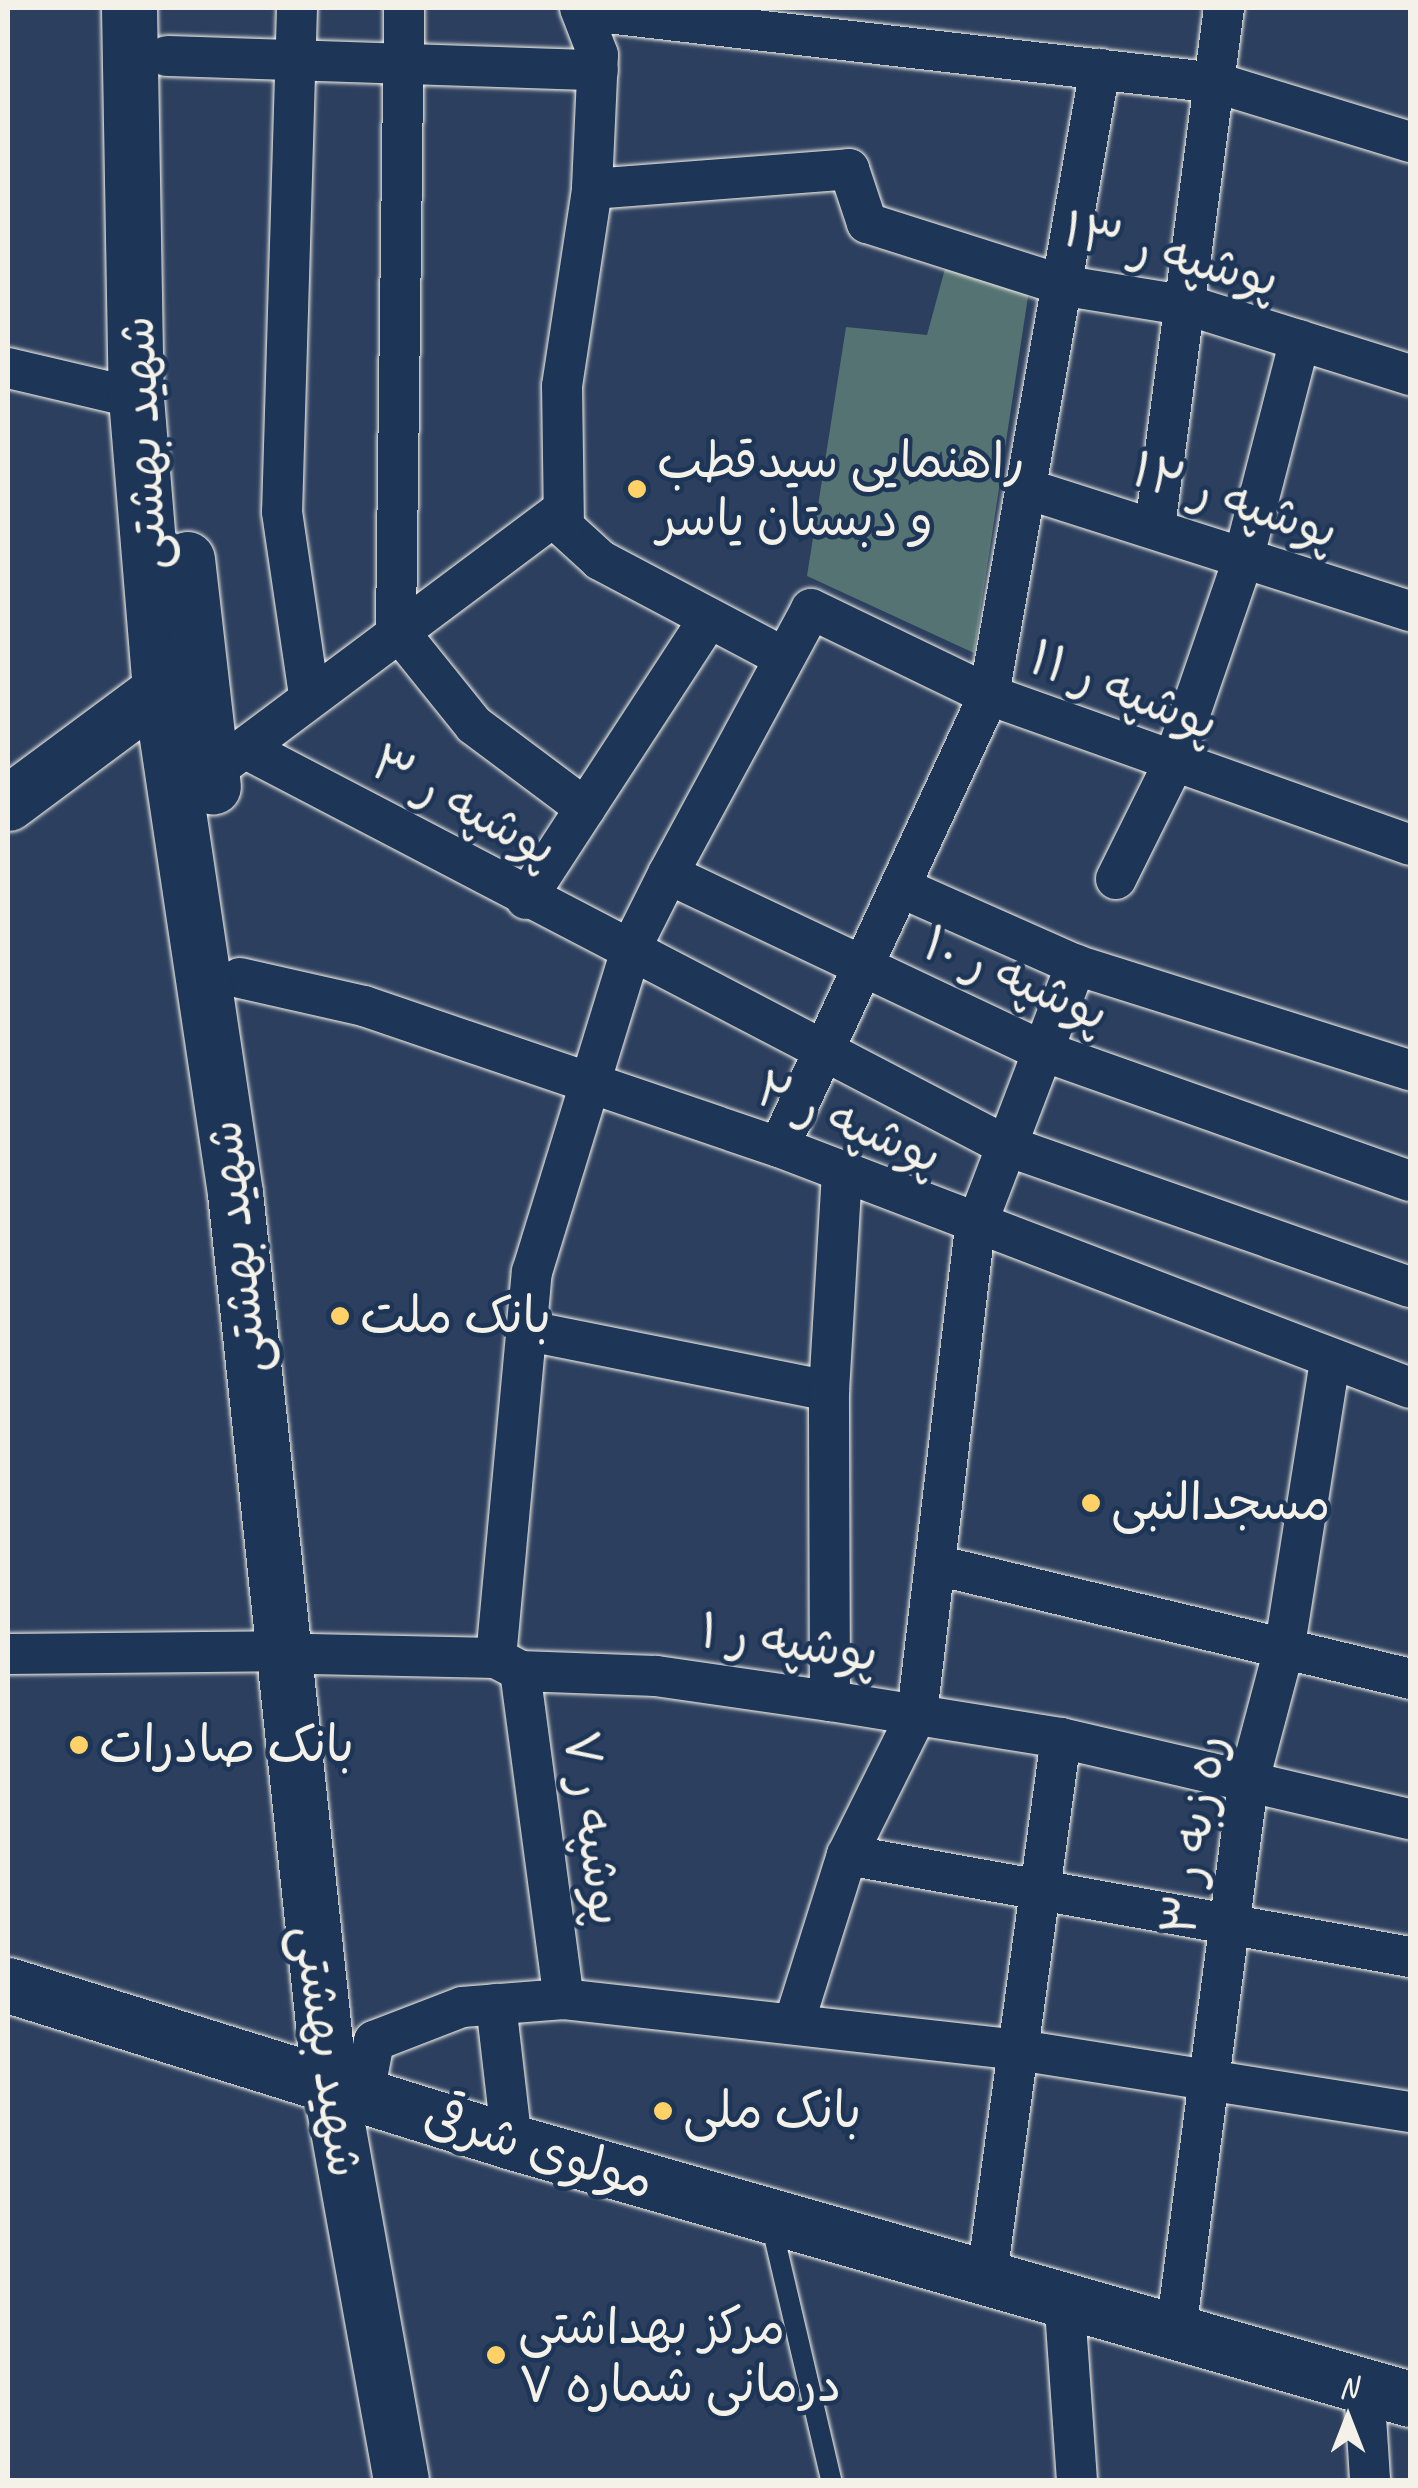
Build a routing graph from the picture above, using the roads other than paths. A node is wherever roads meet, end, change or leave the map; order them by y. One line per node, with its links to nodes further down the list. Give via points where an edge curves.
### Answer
1 (129, 8): 19 (main road, شهید بهشتی)
2 (296, 8): 7 (street)
3 (404, 8): 8 (street)
4 (1224, 8): 11 (street)
5 (581, 9): 9 (street); 10 (street)
6 (167, 32): 7 (street); 28 (main road, شهید بهشتی)
7 (295, 61): 8 (street); 29 (street, via 282,512)
8 (404, 65): 9 (street); 26 (street)
9 (598, 70): 13 (street)
10 (1100, 70): 11 (street); 14 (street)
11 (1216, 82): 12 (street); 15 (street)
12 (1410, 142)
13 (592, 190): 14 (street, پوشپه ر ۱۳, via 849,170 862,218); 21 (street, via 562,386)
14 (1066, 286): 15 (street, پوشپه ر ۱۳); 20 (street)
15 (1190, 306): 16 (street, پوشپه ر ۱۳); 22 (street)
16 (1300, 340): 18 (street, پوشپه ر ۱۳); 23 (street)
17 (8, 368): 19 (street)
18 (1410, 375)
19 (136, 398): 28 (main road, شهید بهشتی)
20 (1027, 488): 22 (street, پوشپه ر ۱۲); 30 (street)
21 (559, 513): 25 (street, via 600,560); 26 (street)
22 (1155, 527): 23 (street, پوشپه ر ۱۲)
23 (1243, 560): 24 (street, پوشپه ر ۱۲); 31 (street)
24 (1410, 610)
25 (708, 618): 27 (street); 34 (street)
26 (396, 628): 29 (street); 34 (street, via 474,725)
27 (782, 658): 30 (street, پوشپه ر ۱۱, via 811,608); 36 (street)
28 (178, 677): 32 (main road, شهید بهشتی); 33 (main road)
29 (308, 695): 32 (street)
30 (989, 695): 31 (street, پوشپه ر ۱۱); 38 (street)
31 (1172, 766): 35 (street, پوشپه ر ۱۱); 37 (street)
32 (212, 768): 39 (street, پوشپه ر ۳); 43 (main road, شهید بهشتی); 60 (main road, شهید بهشتی, via 234,1193)
33 (8, 803)
34 (585, 808): 39 (street)
35 (1410, 844)
36 (668, 874): 40 (street); 42 (street, پوشپه ر ۱۰)
37 (1116, 880)
38 (902, 888): 41 (street); 42 (street)
39 (526, 900): 40 (street, پوشپه ر ۳)
40 (632, 946): 45 (street, پوشپه ر ۳); 47 (street, پوشپه ر ۷)
41 (1076, 965): 44 (street); 46 (street)
42 (862, 969): 44 (street, پوشپه ر ۱۰); 45 (street)
43 (240, 978): 47 (street, پوشپه ر ۲, via 364,1006); 60 (main road, شهید بهشتی)
44 (1043, 1051): 48 (street); 51 (street, پوشپه ر ۱۰)
45 (824, 1057): 48 (street, پوشپه ر ۳); 49 (street)
46 (1410, 1070)
47 (591, 1083): 49 (street, پوشپه ر ۲); 54 (street, پوشپه ر ۷, via 532,1272)
48 (1007, 1146): 52 (street); 53 (street, پوشپه ر ۳)
49 (779, 1147): 50 (street, پوشپه ر ۲)
50 (842, 1174): 52 (street, پوشپه ر ۲); 57 (street)
51 (1410, 1182)
52 (975, 1229): 55 (street, پوشپه ر ۲); 58 (street)
53 (1410, 1287)
54 (530, 1331): 57 (street); 62 (street, پوشپه ر ۷)
55 (1330, 1360): 56 (street, پوشپه ر ۲); 59 (street, ره زبه ر ۳)
56 (1410, 1388)
57 (829, 1391): 64 (street)
58 (936, 1564): 59 (street); 65 (street)
59 (1285, 1645): 63 (street); 67 (street, ره زبه ر ۳)
60 (294, 1652): 61 (street, ۱ پوشپه ر); 62 (street, ۱ پوشپه ر); 79 (main road, شهید بهشتی)
61 (8, 1654)
62 (508, 1664): 64 (street, ۱ پوشپه ر); 74 (street, پوشپه ر ۷)
63 (1410, 1679)
64 (830, 1701): 65 (street, ۱ پوشپه ر)
65 (917, 1714): 66 (street, ۱ پوشپه ر); 69 (street)
66 (1061, 1738): 67 (street, ۱ پوشپه ر); 70 (street)
67 (1248, 1784): 68 (street, ۱ پوشپه ر); 71 (street, ره زبه ر ۳)
68 (1410, 1818)
69 (847, 1855): 70 (street); 76 (street)
70 (1045, 1889): 71 (street); 77 (street)
71 (1228, 1927): 72 (street); 78 (street, ره زبه ر ۳)
72 (1410, 1957)
73 (8, 1984): 79 (main road)
74 (564, 1999): 75 (street, مولوی شرقی); 76 (street, مولوی شرقی)
75 (496, 2004): 79 (street, مولوی شرقی, via 462,2007 374,2041); 81 (street)
76 (794, 2023): 77 (street, مولوی شرقی)
77 (1025, 2050): 78 (street, مولوی شرقی); 83 (street)
78 (1213, 2078): 80 (street); 85 (street, ره زبه ر ۳)
79 (346, 2087): 81 (main road, مولوی شرقی); 87 (main road, شهید بهشتی); 88 (main road, شهید بهشتی)
80 (1410, 2112)
81 (512, 2142): 82 (main road, مولوی شرقی)
82 (769, 2218): 83 (main road, مولوی شرقی); 89 (lane)
83 (987, 2275): 84 (main road, مولوی شرقی)
84 (1064, 2295): 85 (main road, مولوی شرقی); 90 (street)
85 (1176, 2330): 86 (main road, مولوی شرقی)
86 (1387, 2392): 91 (street)
87 (401, 2480)
88 (428, 2480)
89 (831, 2480)
90 (1078, 2480)
91 (1370, 2480)

